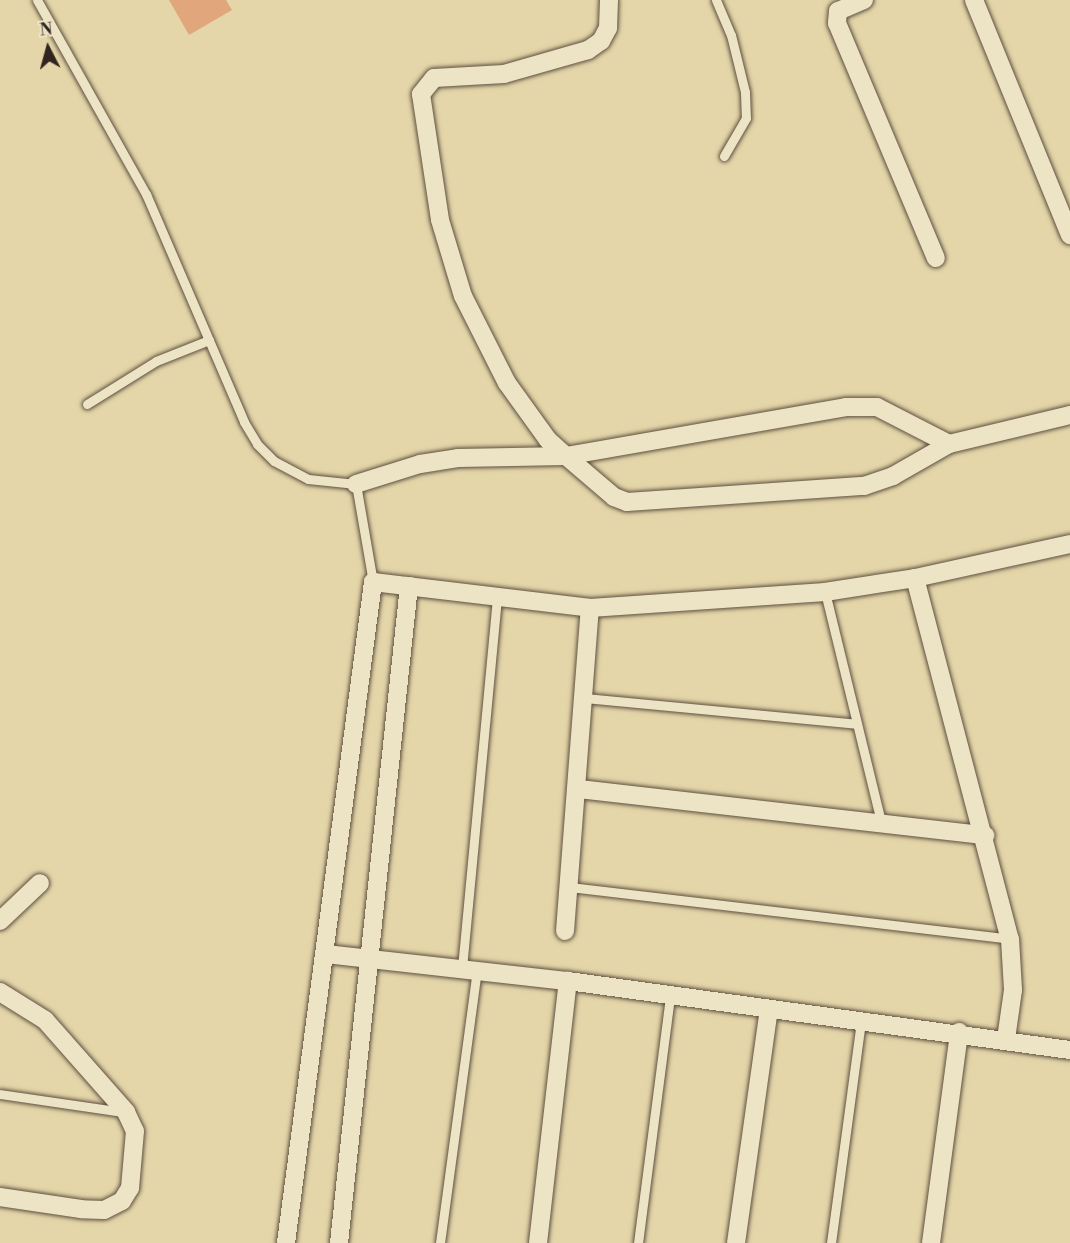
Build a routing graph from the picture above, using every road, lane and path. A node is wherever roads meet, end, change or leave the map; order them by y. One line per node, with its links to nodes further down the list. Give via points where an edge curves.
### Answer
1 (37, 0): 9 (lane, via 146,194)
2 (609, 0): 13 (street, via 608,28 601,41 588,50 504,74 434,78 421,94 440,220 463,296 507,383 548,440)
3 (716, 0): 6 (lane, via 731,35 745,92 746,118)
4 (864, 0): 8 (street, via 838,11 837,23)
5 (974, 0): 7 (street)
6 (724, 156)
7 (1070, 235)
8 (936, 258)
9 (210, 340): 10 (lane, via 156,361); 14 (lane, via 244,422 274,461 308,479)
10 (87, 404)
11 (1070, 415): 12 (street)
12 (950, 444): 13 (street, via 877,407 862,406); 13 (street, via 893,476 864,486 640,503 614,497)
13 (566, 456): 14 (street, via 458,458 420,464)
14 (356, 484): 17 (lane)
15 (1070, 544): 16 (street)
16 (915, 578): 19 (street); 26 (street)
17 (373, 582): 18 (street); 32 (street)
18 (410, 586): 20 (street); 33 (street)
19 (825, 592): 21 (street); 23 (lane)
20 (497, 595): 21 (street); 34 (lane)
21 (590, 608): 22 (street)
22 (584, 698): 23 (lane); 24 (street)
23 (857, 724): 25 (lane)
24 (579, 789): 25 (street); 28 (street)
25 (881, 822): 26 (street)
26 (984, 835): 31 (street)
27 (40, 883): 29 (street)
28 (570, 887): 30 (street); 31 (lane)
29 (0, 921)
30 (565, 932)
31 (1010, 939): 41 (street, via 1013,990)
32 (326, 954): 33 (street); 46 (street)
33 (367, 958): 34 (street); 47 (street)
34 (469, 969): 35 (street); 48 (lane)
35 (568, 981): 37 (street); 49 (street)
36 (0, 992): 44 (street, via 45,1020)
37 (670, 997): 38 (street); 50 (lane)
38 (769, 1009): 39 (street); 51 (street)
39 (861, 1020): 40 (street); 52 (lane)
40 (959, 1032): 41 (street); 53 (street)
41 (1006, 1039): 42 (street)
42 (1070, 1050)
43 (0, 1094): 44 (lane)
44 (126, 1112): 45 (street, via 135,1131 130,1188 122,1201 104,1210)
45 (0, 1197)
46 (286, 1243)
47 (339, 1243)
48 (440, 1243)
49 (538, 1243)
50 (638, 1243)
51 (736, 1243)
52 (831, 1243)
53 (931, 1243)

